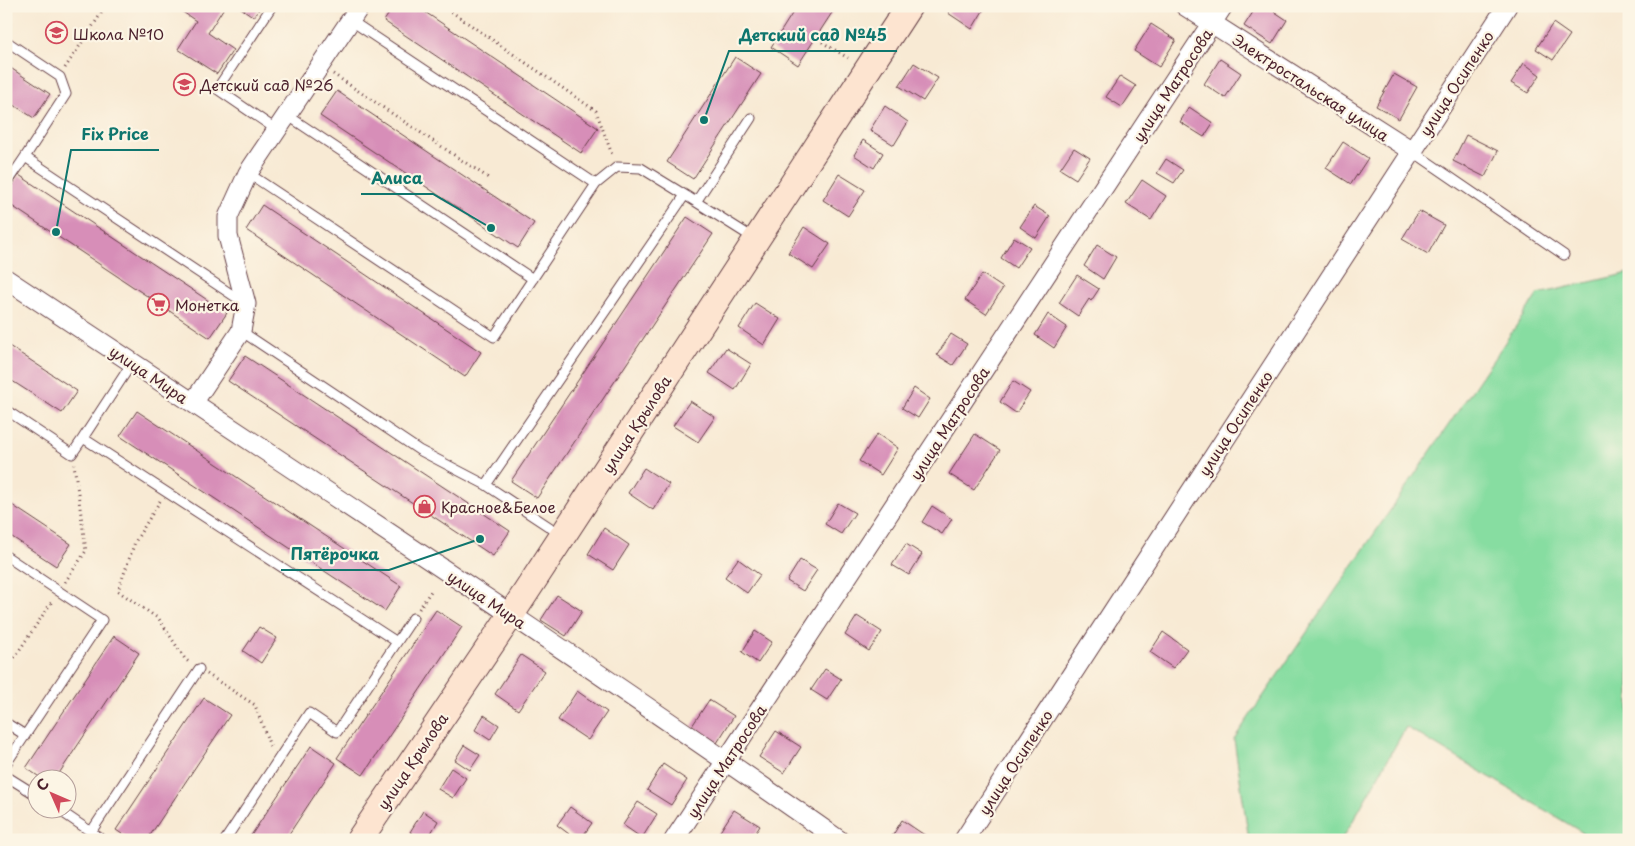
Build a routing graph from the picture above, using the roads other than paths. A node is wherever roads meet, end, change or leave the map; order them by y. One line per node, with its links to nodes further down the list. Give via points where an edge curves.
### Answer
1 (272, 6): 10 (lane, via 216,89)
2 (909, 6): 18 (main road, улица Крылова)
3 (1185, 6): 7 (street, Электростальская улица)
4 (1223, 6): 7 (street, улица Матросова)
5 (1507, 6): 11 (street, улица Осипенко)
6 (355, 13): 10 (street); 15 (lane)
7 (1212, 23): 11 (street, Электростальская улица); 37 (street, улица Матросова)
8 (6, 41): 12 (lane, via 60,77 66,94)
9 (751, 118): 17 (lane)
10 (282, 122): 13 (street); 21 (lane)
11 (1412, 151): 19 (lane); 48 (street, улица Осипенко)
12 (25, 157): 14 (lane); 22 (lane)
13 (248, 173): 21 (lane, via 494,338); 22 (street, via 228,217 228,236)
14 (8, 179)
15 (596, 184): 16 (lane, via 617,167 640,168); 21 (lane)
16 (685, 195): 17 (lane); 28 (lane)
17 (696, 202): 18 (lane)
18 (756, 240): 29 (main road, улица Крылова)
19 (1564, 255)
20 (6, 279): 24 (street, улица Мира)
21 (533, 279)
22 (246, 304): 23 (street)
23 (241, 331): 25 (street); 28 (lane, via 419,450)
24 (132, 363): 25 (street, улица Мира); 27 (lane)
25 (193, 404): 31 (street, улица Мира)
26 (6, 410): 27 (lane, via 72,454)
27 (83, 438): 33 (lane)
28 (486, 485): 29 (lane)
29 (562, 536): 31 (main road, улица Крылова)
30 (6, 556): 36 (lane, via 102,620)
31 (511, 615): 37 (street, улица Мира); 45 (main road, улица Крылова)
32 (413, 618): 33 (lane)
33 (397, 642): 44 (lane, via 337,732 309,713)
34 (199, 669): 42 (lane)
35 (6, 723): 36 (lane)
36 (25, 735): 38 (lane)
37 (727, 761): 46 (street, улица Матросова); 47 (street, улица Мира)
38 (6, 764)
39 (6, 776): 40 (lane)
40 (28, 790)
41 (68, 818): 42 (lane)
42 (90, 836): 43 (lane)
43 (103, 840)
44 (224, 840)
45 (359, 840)
46 (674, 840)
47 (839, 840)
48 (964, 840)

